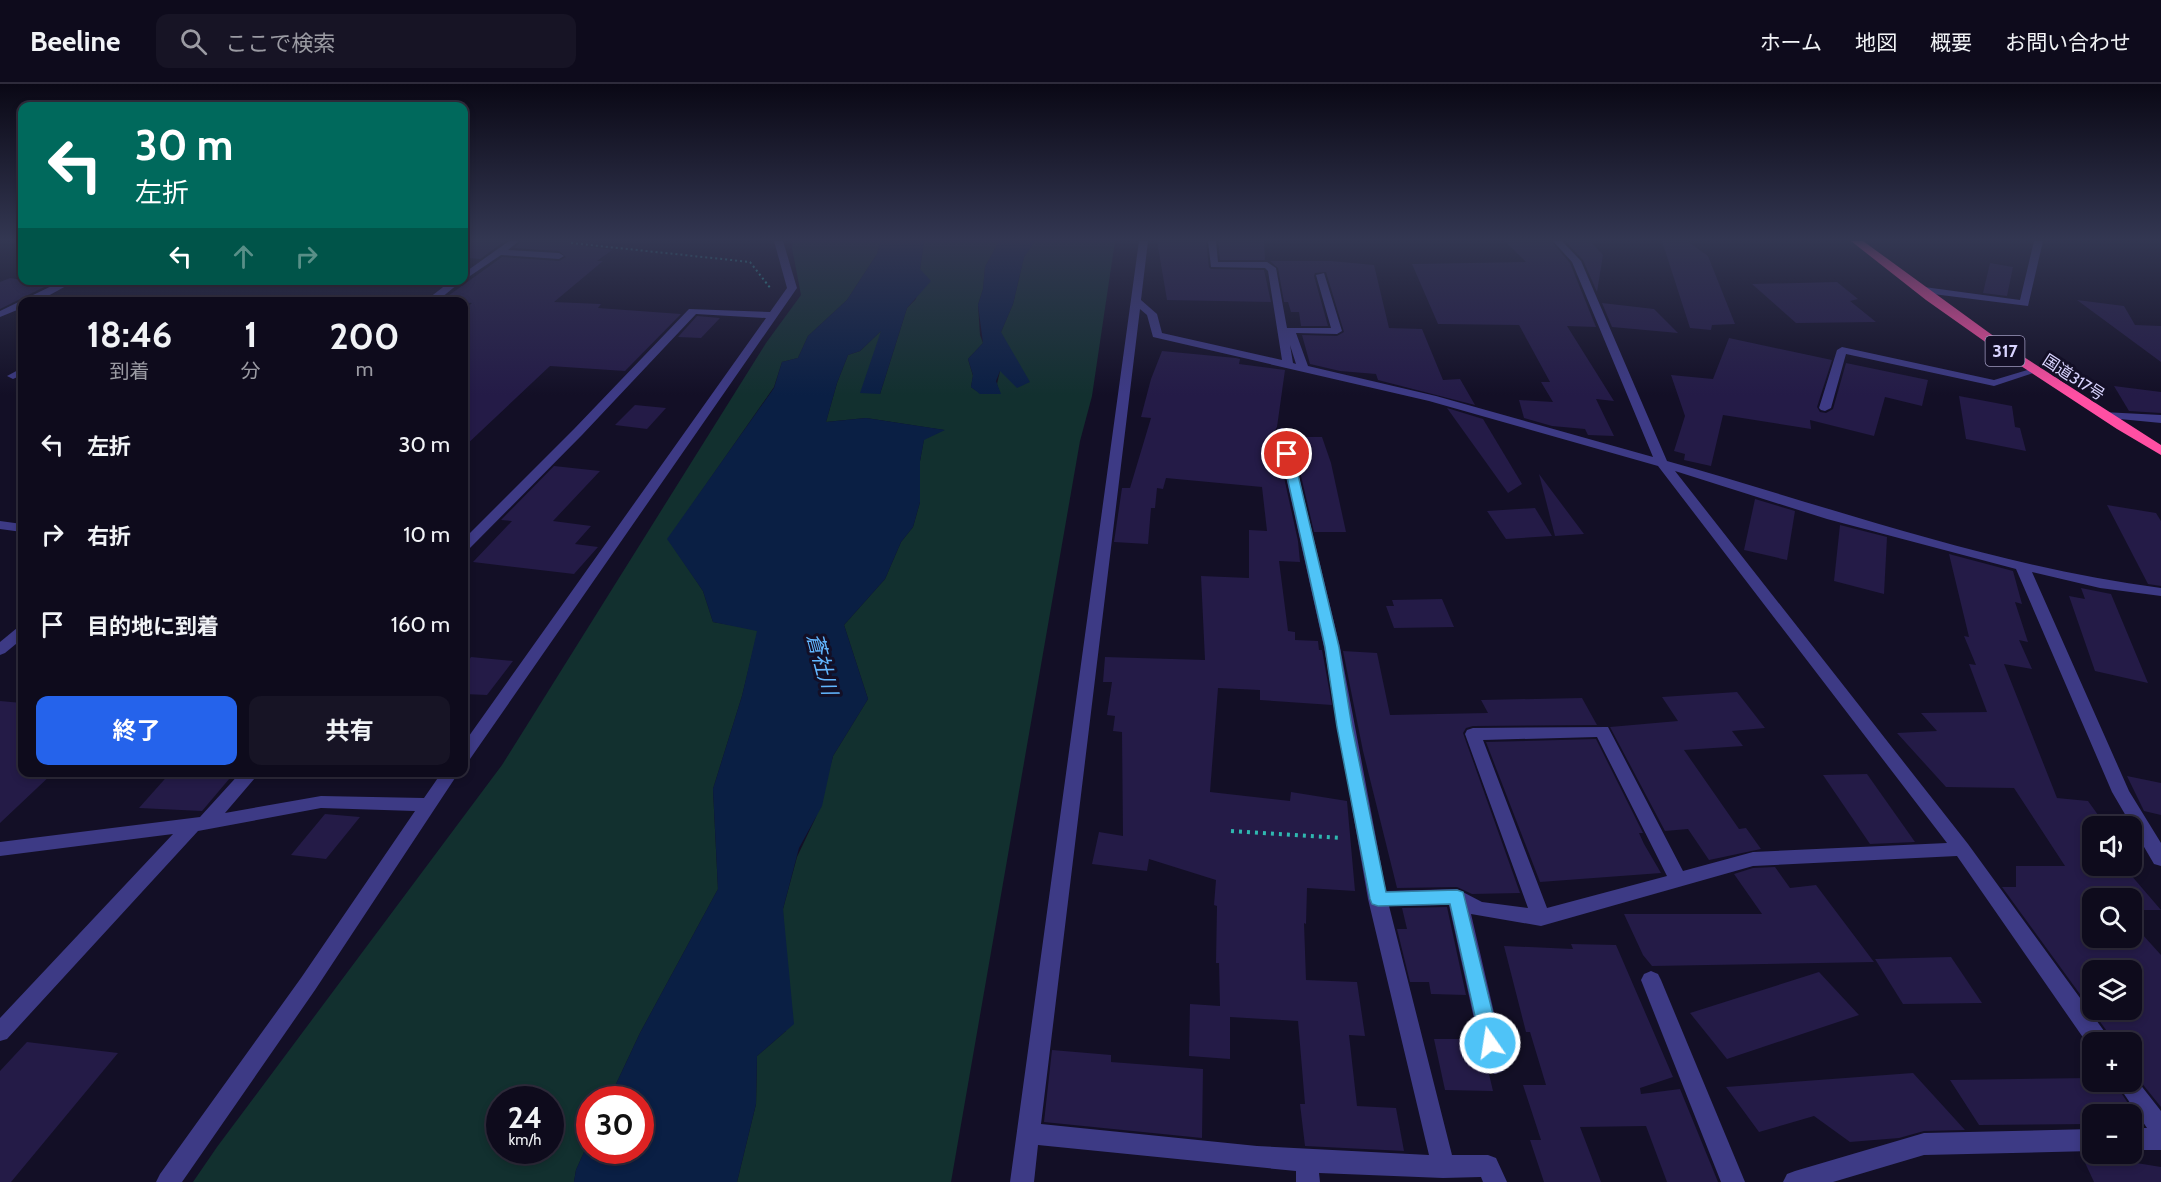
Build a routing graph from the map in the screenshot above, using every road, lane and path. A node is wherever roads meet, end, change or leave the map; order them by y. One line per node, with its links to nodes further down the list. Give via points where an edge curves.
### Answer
1 (773, 292): 11 (path)
2 (789, 292): 11 (street)
3 (1138, 292): 10 (street)
4 (1276, 292): 16 (street)
5 (1326, 292): 17 (street, via 1337,331 1290,330)
6 (1589, 292): 24 (street)
7 (1922, 292): 18 (highway, 国道317号 / 317)
8 (1940, 292): 9 (street, via 2024,304)
9 (2027, 292)
10 (1137, 301): 16 (street, via 1152,314 1157,335); 52 (street)
11 (782, 304): 14 (street)
12 (18, 306): 13 (street)
13 (1, 314): 15 (street)
14 (774, 315): 27 (street, via 693,311); 32 (street)
15 (18, 316)
16 (1288, 366): 17 (street)
17 (1304, 369): 24 (street, via 1432,398)
18 (2034, 371): 19 (street, via 1994,383 1842,350); 20 (highway, 国道317号 / 317)
19 (1826, 408)
20 (2103, 416): 21 (street); 23 (highway, 国道317号 / 317)
21 (2161, 419)
22 (1282, 432): 38 (street, via 1332,647)
23 (2161, 451)
24 (1662, 463): 28 (street, via 1832,516); 40 (street)
25 (0, 525): 26 (street)
26 (18, 527)
27 (468, 542)
28 (2022, 566): 29 (street, via 2100,584); 41 (street, via 2121,792)
29 (2161, 592)
30 (18, 634): 31 (street)
31 (0, 650)
32 (468, 749)
33 (247, 777): 36 (street)
34 (448, 777): 35 (street)
35 (428, 805): 36 (street, via 321,802); 58 (street)
36 (199, 824): 39 (street); 47 (street)
37 (1231, 831): 38 (path)
38 (1367, 839): 44 (street)
39 (0, 849)
40 (1962, 849): 42 (street, via 1753,859); 48 (street)
41 (2161, 859)
42 (1677, 879): 45 (street); 45 (street, via 1602,731 1473,735)
43 (1457, 897): 44 (street); 45 (street, via 1478,909); 49 (street)
44 (1378, 899): 56 (street)
45 (1541, 918)
46 (1651, 980): 61 (street)
47 (0, 1032)
48 (2092, 1032)
49 (1495, 1064)
50 (2134, 1092): 51 (street)
51 (2161, 1130)
52 (1027, 1133): 57 (street); 59 (street)
53 (2142, 1139): 54 (street)
54 (2161, 1139)
55 (2082, 1140): 62 (street, via 1924,1144)
56 (1443, 1167): 57 (street); 60 (street, via 1488,1166)
57 (1307, 1172)
58 (168, 1182)
59 (1022, 1182)
60 (1495, 1182)
61 (1733, 1182)
62 (1795, 1182)

